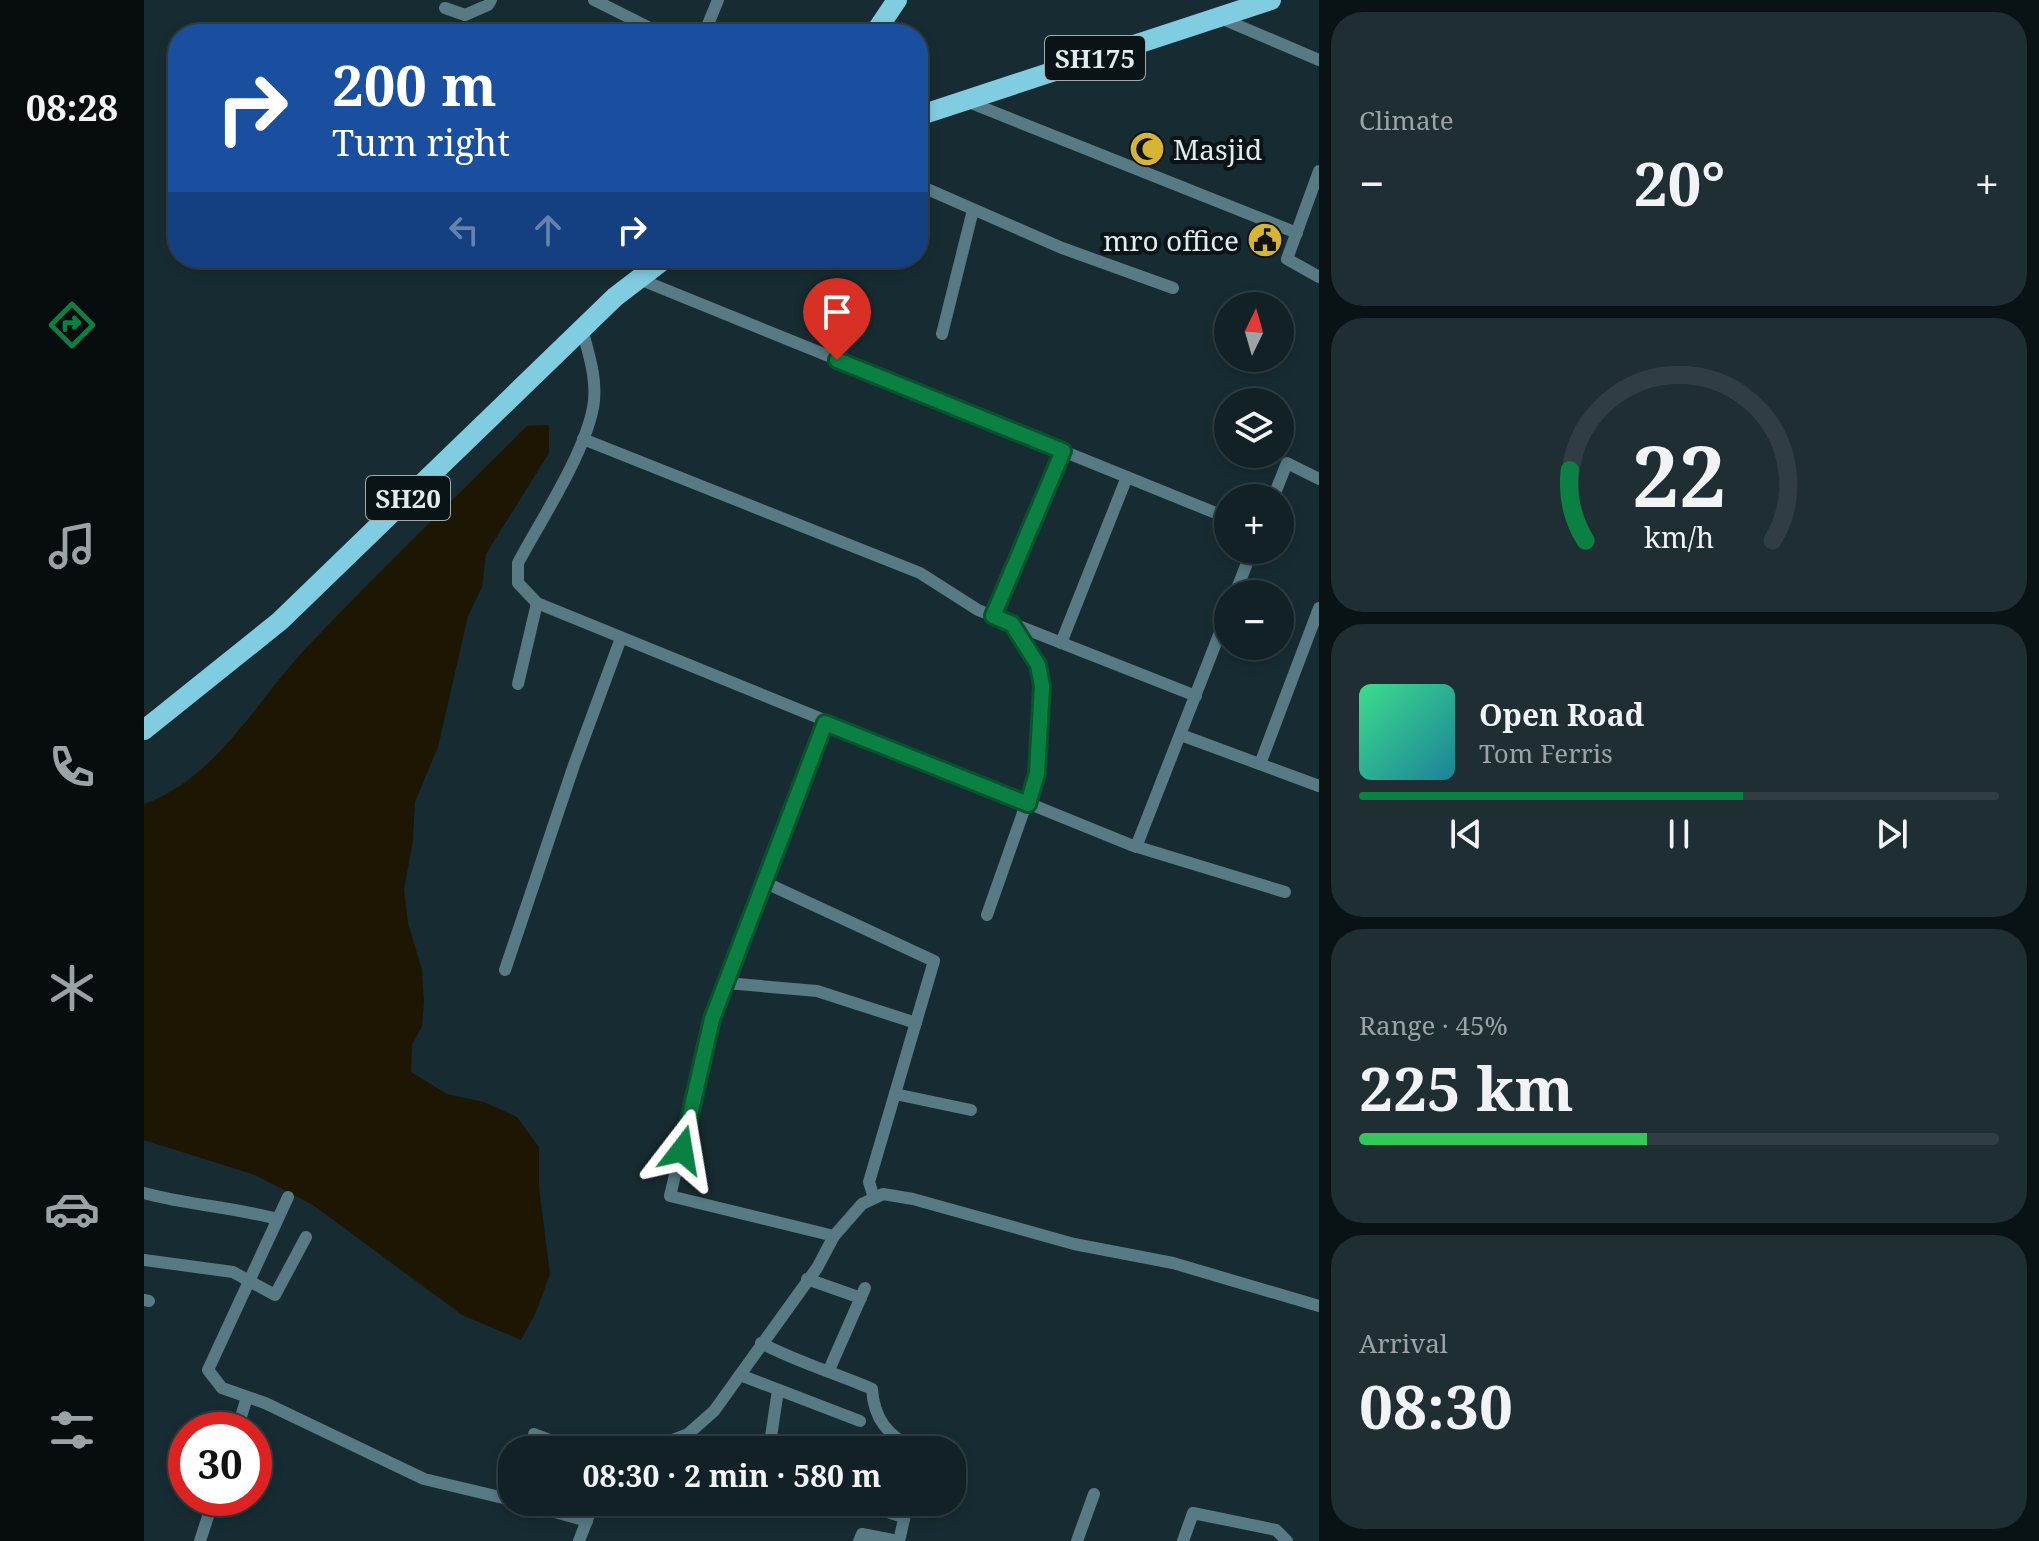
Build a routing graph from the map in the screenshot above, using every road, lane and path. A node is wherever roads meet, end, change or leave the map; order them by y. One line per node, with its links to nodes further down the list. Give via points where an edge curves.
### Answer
1 (491, 0): 6 (street, via 465,15)
2 (594, 0): 8 (street)
3 (718, 0): 9 (street)
4 (897, 0): 10 (main road)
5 (1271, 0): 7 (main road, SH175)
6 (445, 8)
7 (1218, 17): 11 (street); 12 (main road, SH175)
8 (642, 24)
9 (708, 24)
10 (881, 24)
11 (1319, 60)
12 (966, 101): 13 (main road, SH175); 17 (street)
13 (928, 113)
14 (1319, 171): 17 (street)
15 (928, 190): 16 (street)
16 (973, 210): 20 (street); 22 (street)
17 (1297, 233): 19 (street, via 1287,259)
18 (651, 269): 21 (main road, SH20); 24 (street)
19 (1319, 277)
20 (1173, 288)
21 (582, 329): 23 (street, via 594,374 593,406); 39 (main road, SH20, via 280,621)
22 (942, 334)
23 (583, 439): 29 (street, via 518,563 518,583); 31 (street, via 920,573)
24 (1063, 451): 25 (street); 31 (street)
25 (1127, 477): 28 (street); 34 (street)
26 (1319, 479): 27 (street, via 1287,463)
27 (1279, 484)
28 (1214, 512)
29 (537, 603): 33 (street); 36 (street)
30 (1319, 608): 41 (street)
31 (993, 616): 32 (street)
32 (1012, 624): 34 (street); 43 (street, via 1038,665 1042,686 1037,773)
33 (621, 638): 38 (street); 48 (street)
34 (1061, 643): 37 (street)
35 (1214, 649): 37 (street)
36 (518, 684)
37 (1196, 696): 40 (street)
38 (825, 723): 43 (street); 45 (street)
39 (144, 730)
40 (1181, 735): 41 (street); 44 (street)
41 (1260, 764): 42 (street)
42 (1319, 786)
43 (1028, 804): 44 (street); 47 (street)
44 (1136, 847): 46 (street)
45 (764, 882): 49 (street); 50 (street, via 934,961)
46 (1285, 892)
47 (987, 915)
48 (505, 970)
49 (726, 983): 50 (street, via 817,991); 57 (street, via 712,1019 670,1196)
50 (916, 1023): 51 (street)
51 (895, 1094): 52 (street); 55 (street, via 869,1182)
52 (971, 1110)
53 (144, 1193): 56 (street)
54 (288, 1197): 56 (street)
55 (874, 1198): 57 (street); 62 (street, via 883,1194 913,1199 1074,1244 1173,1263)
56 (277, 1219): 61 (street)
57 (834, 1236): 60 (street)
58 (306, 1237): 61 (street, via 275,1295)
59 (144, 1260): 61 (street, via 233,1272)
60 (807, 1279): 63 (street); 64 (street, via 863,1293)
61 (248, 1280): 67 (street, via 208,1370 222,1388)
62 (1319, 1306)
63 (761, 1343): 64 (street); 65 (street)
64 (829, 1370): 74 (street, via 872,1389 881,1426)
65 (740, 1375): 66 (street); 72 (street, via 714,1411)
66 (778, 1390): 69 (street); 73 (street)
67 (247, 1397): 68 (street); 76 (street, via 424,1479)
68 (242, 1412)
69 (860, 1421)
70 (534, 1434): 71 (street)
71 (539, 1436)
72 (684, 1436)
73 (771, 1436)
74 (895, 1436)
75 (1094, 1494): 87 (street)
76 (498, 1497)
77 (208, 1516): 83 (street)
78 (569, 1516): 82 (street)
79 (589, 1516): 82 (street)
80 (900, 1516): 81 (street)
81 (903, 1517): 86 (street)
82 (587, 1521): 84 (street)
83 (200, 1541)
84 (579, 1541)
85 (859, 1541): 86 (street, via 862,1534)
86 (898, 1541)
87 (1077, 1541)
88 (1183, 1541): 89 (street, via 1193,1513 1276,1530)
89 (1287, 1541)

